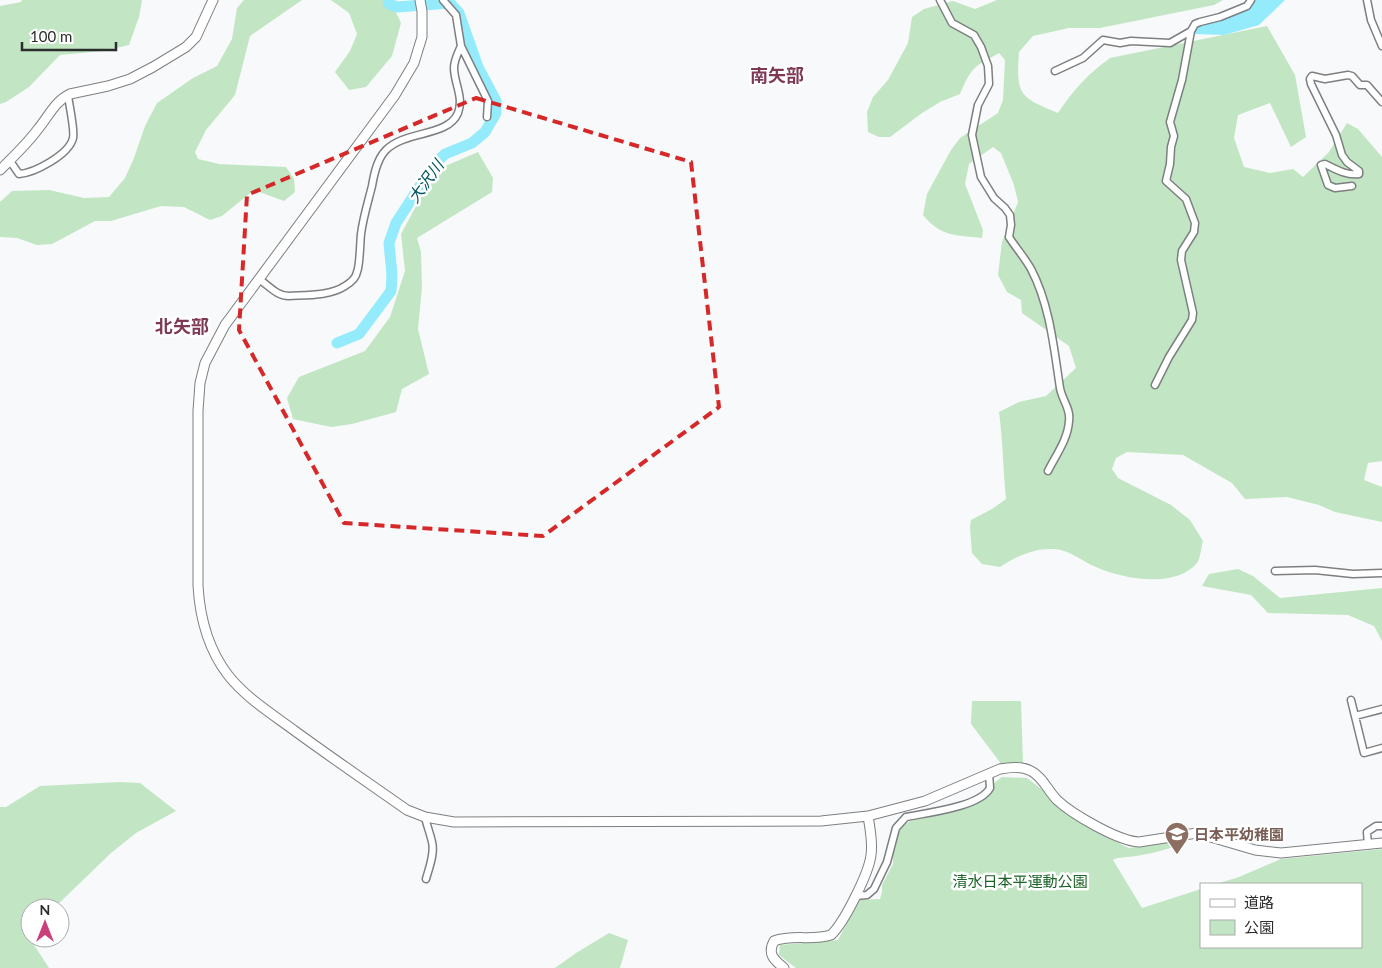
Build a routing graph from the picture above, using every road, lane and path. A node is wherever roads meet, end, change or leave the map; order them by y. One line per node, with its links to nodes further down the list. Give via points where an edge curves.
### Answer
1 (213, 0): 11 (street, via 196,37 186,47 130,79)
2 (420, 0): 17 (street, via 422,37 419,52 406,79)
3 (442, 0): 8 (street, via 456,16)
4 (940, 0): 19 (street, via 952,23 974,35 986,60 989,84 978,105 973,147 985,186 1010,215 1009,237 1030,267 1049,321 1060,390 1070,414 1068,430)
5 (1251, 0): 7 (street, via 1246,6 1195,24)
6 (1367, 0): 9 (street)
7 (1191, 31): 10 (street, via 1170,43 1103,40 1083,58); 18 (street, via 1170,122 1174,136 1166,181 1186,199 1195,223 1181,260 1193,313)
8 (461, 46): 13 (street, via 488,101); 17 (street, via 454,67 460,103 453,121 446,127 404,138 384,151 376,168 361,232 358,272 354,279 339,290 289,296 277,293)
9 (1382, 46)
10 (1055, 71)
11 (68, 95): 14 (street, via 53,106 39,128); 14 (street, via 73,141 65,151 26,174 19,174)
12 (1382, 102): 16 (street, via 1367,85 1360,85 1352,76 1325,79 1312,76 1310,79 1342,155 1359,172 1356,175 1321,165 1328,185 1335,188)
13 (487, 117)
14 (10, 161): 15 (street)
15 (0, 170)
16 (1352, 186)
17 (259, 279): 28 (street, via 213,346 200,384 198,586 204,629 228,675 252,700 407,810)
18 (1155, 386)
19 (1048, 470)
20 (1275, 571): 21 (street)
21 (1382, 573)
22 (1350, 700): 24 (street)
23 (1382, 709): 24 (street)
24 (1355, 716): 25 (street, via 1364,753)
25 (1382, 748)
26 (989, 773): 27 (street, via 924,801); 31 (street, via 1010,767 1030,770 1068,808 1112,835 1131,842 1197,833 1255,850 1275,852); 33 (street, via 990,788 982,797 901,821 893,834 887,862 874,889 867,895)
27 (868, 816): 28 (street, via 821,821 454,822); 33 (street, via 871,855 868,870)
28 (426, 817): 32 (street, via 433,844)
29 (1382, 826): 31 (street, via 1366,832)
30 (1382, 843): 31 (street)
31 (1368, 845)
32 (426, 879)
33 (855, 896): 34 (street, via 831,935 774,941 771,954)
34 (784, 968)

